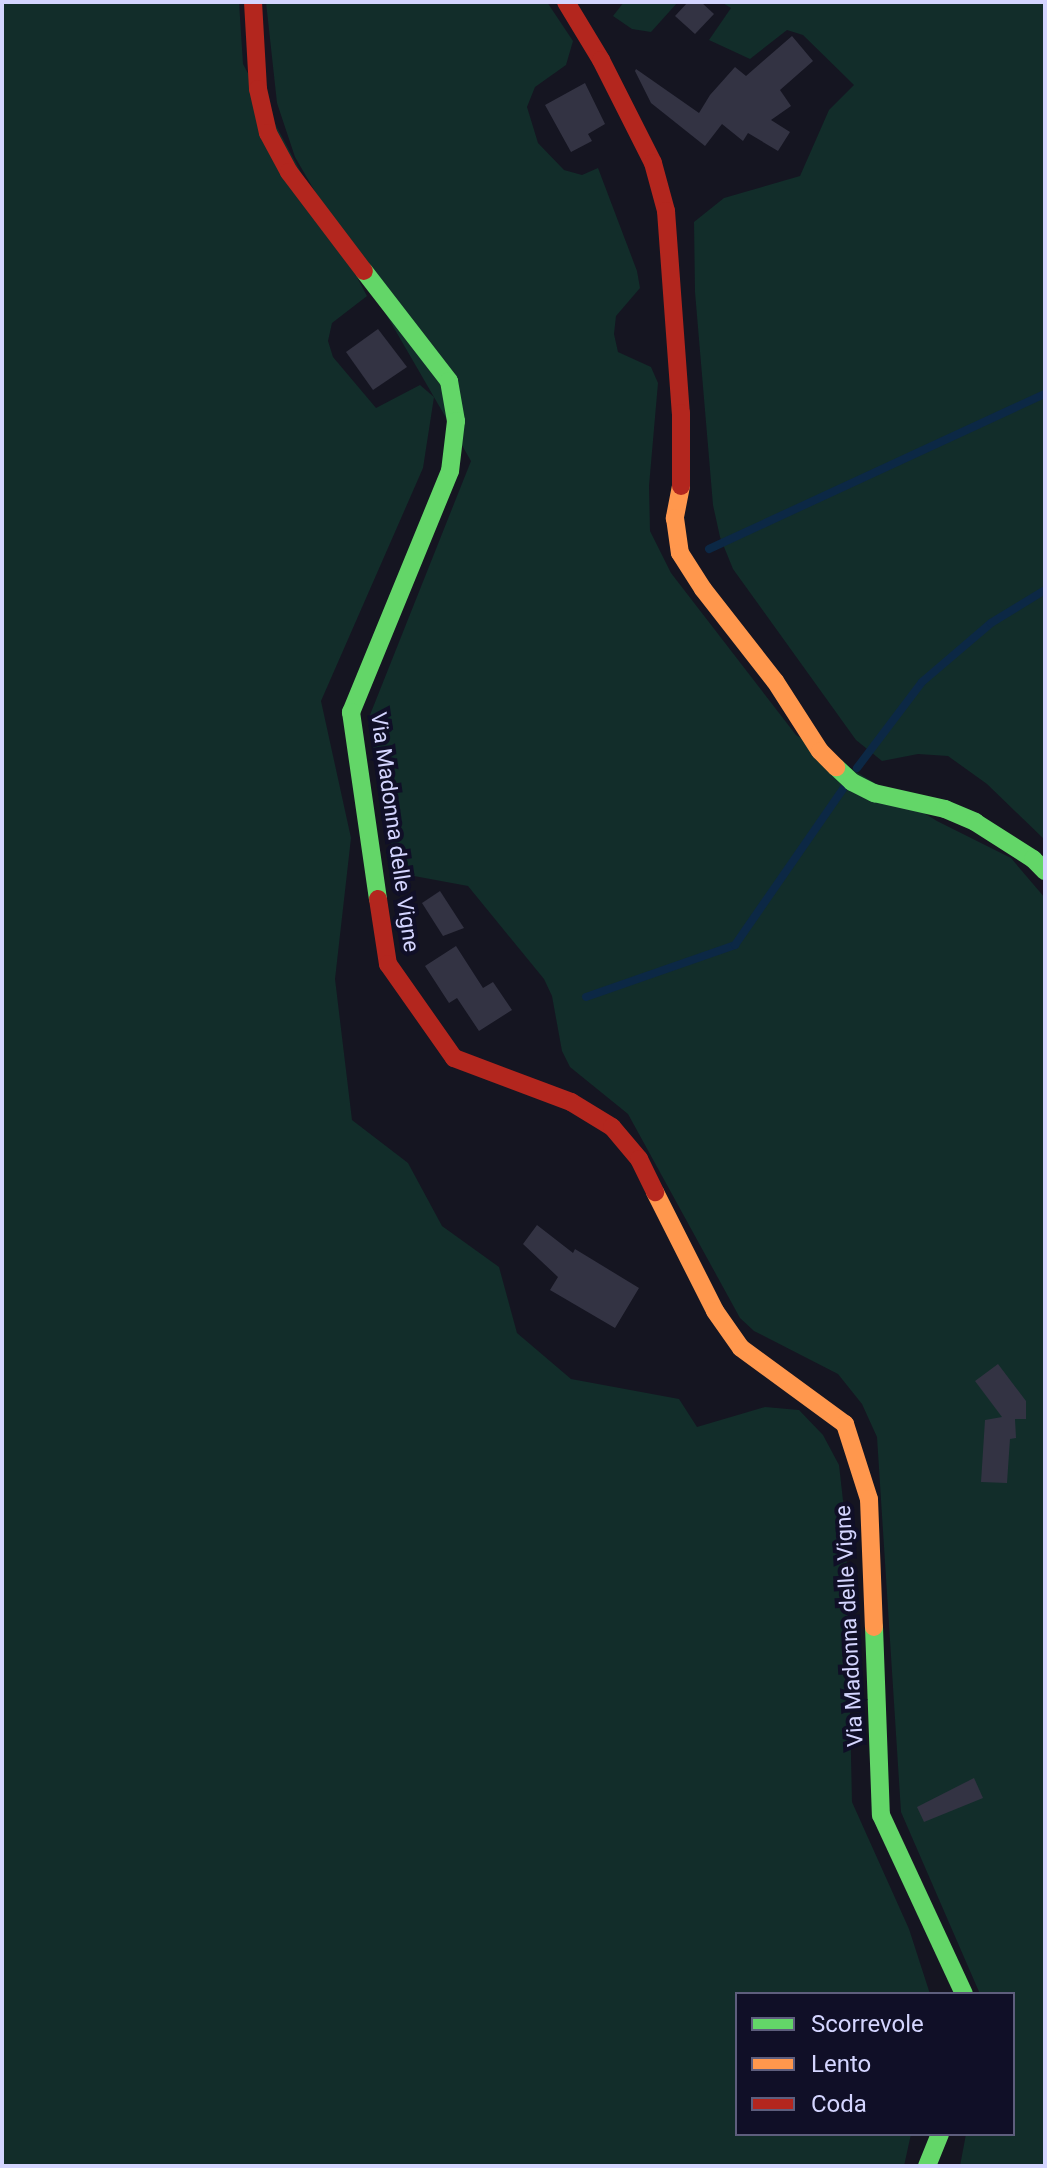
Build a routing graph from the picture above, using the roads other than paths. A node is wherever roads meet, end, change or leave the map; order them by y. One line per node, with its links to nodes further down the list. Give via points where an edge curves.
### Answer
1 (253, 2): 4 (street, Via Madonna delle Vigne, via 258,89 268,133 289,172 449,381 456,421 450,471 351,712 388,964 454,1058 571,1102 612,1127 639,1159 715,1311 741,1348 845,1424 869,1499 881,1815)
2 (566, 2): 3 (street, via 653,163 666,211 681,413 681,485 675,518 680,553 820,751 852,782 975,822)
3 (1045, 871)
4 (963, 1992)
5 (939, 2136): 6 (street)
6 (927, 2166)

